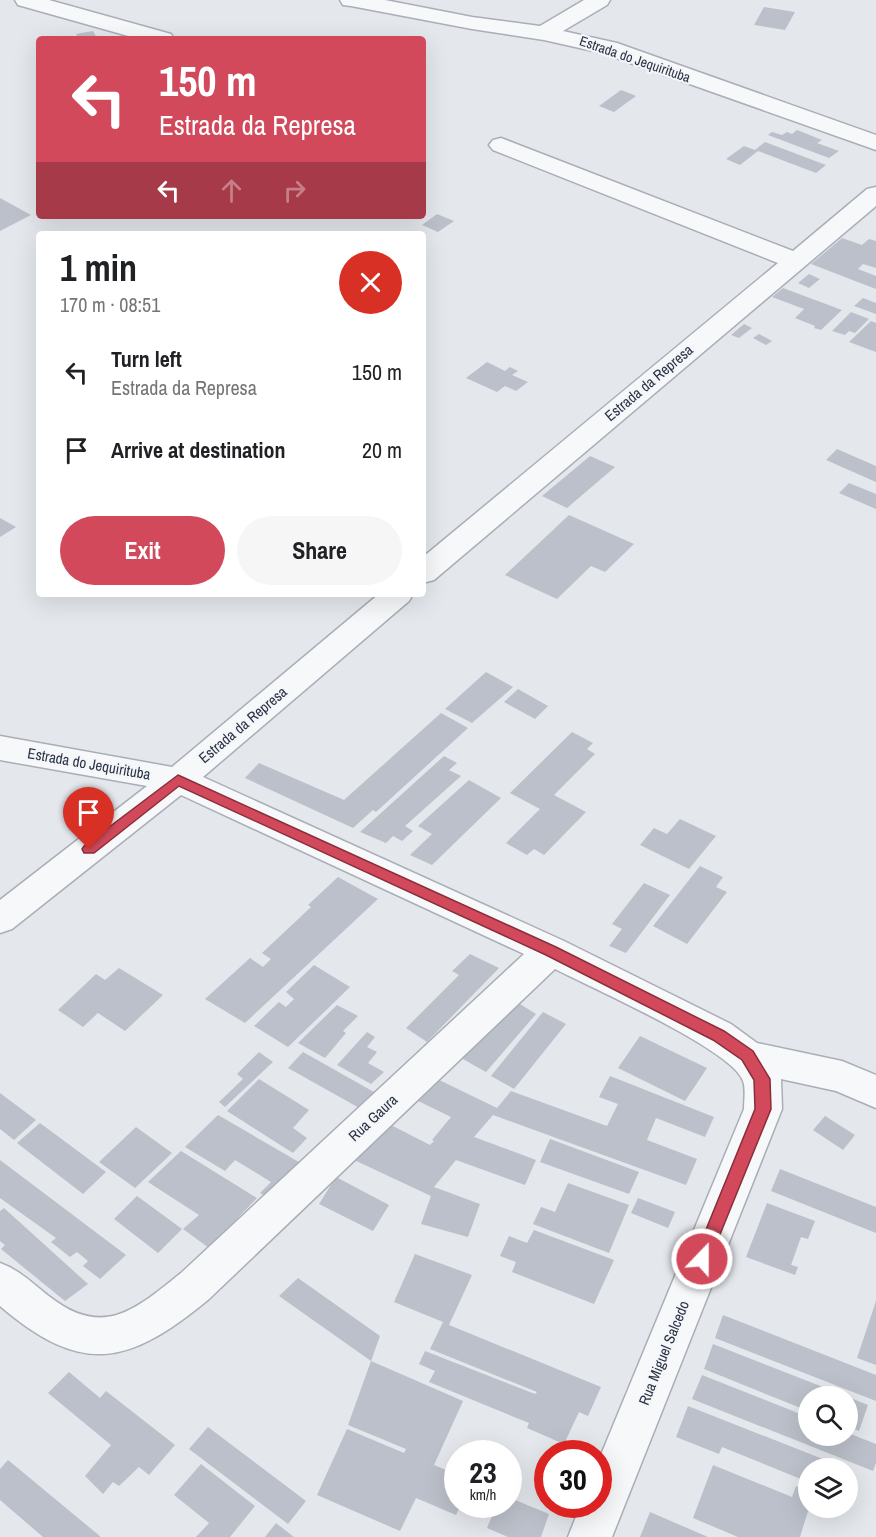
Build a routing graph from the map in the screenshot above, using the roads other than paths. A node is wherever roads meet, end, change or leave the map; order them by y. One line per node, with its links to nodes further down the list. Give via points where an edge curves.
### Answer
1 (26, 0): 5 (street)
2 (351, 0): 4 (street, Estrada do Jequirituba)
3 (599, 0): 4 (street)
4 (544, 33): 6 (street, Estrada do Jequirituba, via 609,48)
5 (152, 36)
6 (876, 143)
7 (501, 145): 9 (street)
8 (876, 194): 9 (street, Estrada da Represa)
9 (794, 260): 10 (street, Estrada da Represa)
10 (426, 570)
11 (394, 597): 13 (street, Estrada da Represa)
12 (0, 748): 13 (street, Estrada do Jequirituba)
13 (178, 780): 14 (street, Estrada da Represa); 15 (street, Rua Miguel Salcedo)
14 (0, 919)
15 (551, 951): 16 (street, Rua Miguel Salcedo, via 718,1035); 18 (street, Rua Gaura, via 195,1286 153,1320 121,1335 89,1336 67,1330)
16 (747, 1056): 17 (street, via 842,1077); 19 (street, Rua Miguel Salcedo, via 762,1079 763,1109)
17 (876, 1092)
18 (0, 1281)
19 (590, 1537)

